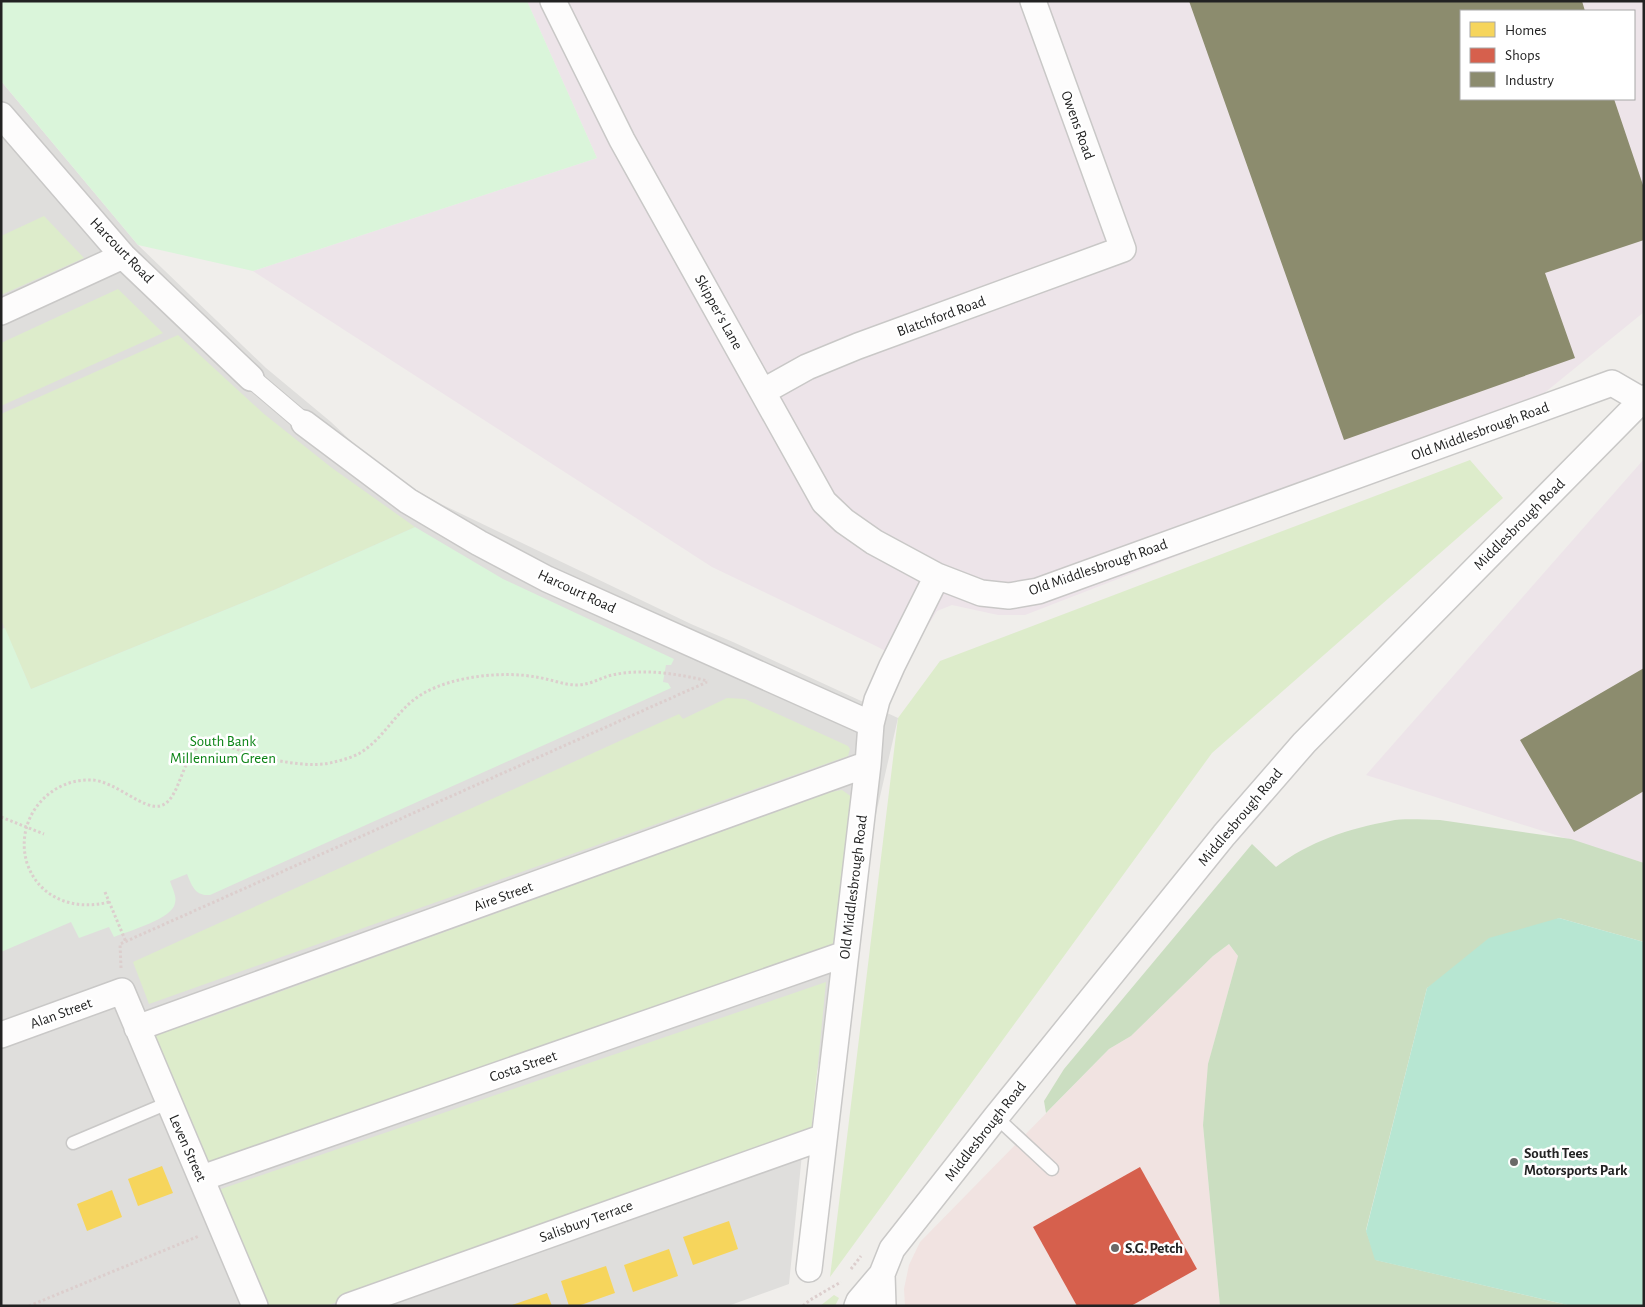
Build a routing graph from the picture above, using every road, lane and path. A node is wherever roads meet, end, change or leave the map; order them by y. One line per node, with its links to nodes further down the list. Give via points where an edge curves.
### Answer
1 (553, 1): 8 (street, Skipper's Lane, via 622,140)
2 (1033, 1): 4 (street, Owens Road)
3 (5, 126): 5 (street, Harcourt Road)
4 (1123, 249): 8 (street, Blatchford Road, via 858,346 808,367)
5 (123, 256): 6 (street); 7 (street, Harcourt Road)
6 (1, 312)
7 (251, 378): 10 (street)
8 (764, 391): 11 (street, Skipper's Lane, via 824,502 874,542)
9 (1642, 399): 11 (street, Old Middlesbrough Road, via 1612,383 1038,591 1010,596 981,593); 27 (street, Middlesbrough Road, via 1304,742 1224,835)
10 (304, 423): 12 (street, Harcourt Road, via 408,501 479,543 547,579)
11 (937, 576): 14 (street, Old Middlesbrough Road, via 892,666)
12 (743, 666): 13 (path); 14 (street, Harcourt Road)
13 (708, 681): 17 (path, via 678,674 632,673 576,685 510,675 455,681 421,694 372,744 343,759 331,763 302,764 260,757 212,743 203,744 190,756 165,804 152,806 105,782 78,780 60,785 42,800); 21 (path)
14 (871, 724): 15 (street, Old Middlesbrough Road)
15 (868, 764): 22 (street, Old Middlesbrough Road); 24 (street, Aire Street)
16 (1, 817): 17 (path)
17 (27, 827): 18 (path); 20 (path, via 26,860 30,871 50,895 76,905 96,906)
18 (44, 834)
19 (105, 892): 20 (path)
20 (109, 902): 21 (path)
21 (126, 942): 23 (path, via 120,944)
22 (845, 954): 28 (street, Old Middlesbrough Road); 31 (street, Costa Street)
23 (122, 991): 24 (street, Leven Street); 25 (street, Alan Street)
24 (138, 1028): 26 (street, Leven Street)
25 (1, 1035)
26 (168, 1103): 29 (lane); 31 (street, Leven Street)
27 (996, 1117): 30 (lane); 33 (street, Middlesbrough Road)
28 (824, 1137): 34 (street, Old Middlesbrough Road); 40 (street, Salisbury Terrace)
29 (73, 1143)
30 (1052, 1170)
31 (202, 1178): 32 (street, Leven Street)
32 (222, 1226): 38 (path); 39 (street, Leven Street)
33 (892, 1249): 35 (path, via 870,1244); 36 (street, Middlesbrough Road)
34 (809, 1269)
35 (848, 1274)
36 (882, 1274): 42 (street, Middlesbrough Road); 43 (street, Middlesbrough Road)
37 (842, 1281): 41 (path)
38 (29, 1306)
39 (255, 1306)
40 (349, 1306)
41 (803, 1306)
42 (857, 1306)
43 (883, 1306)

